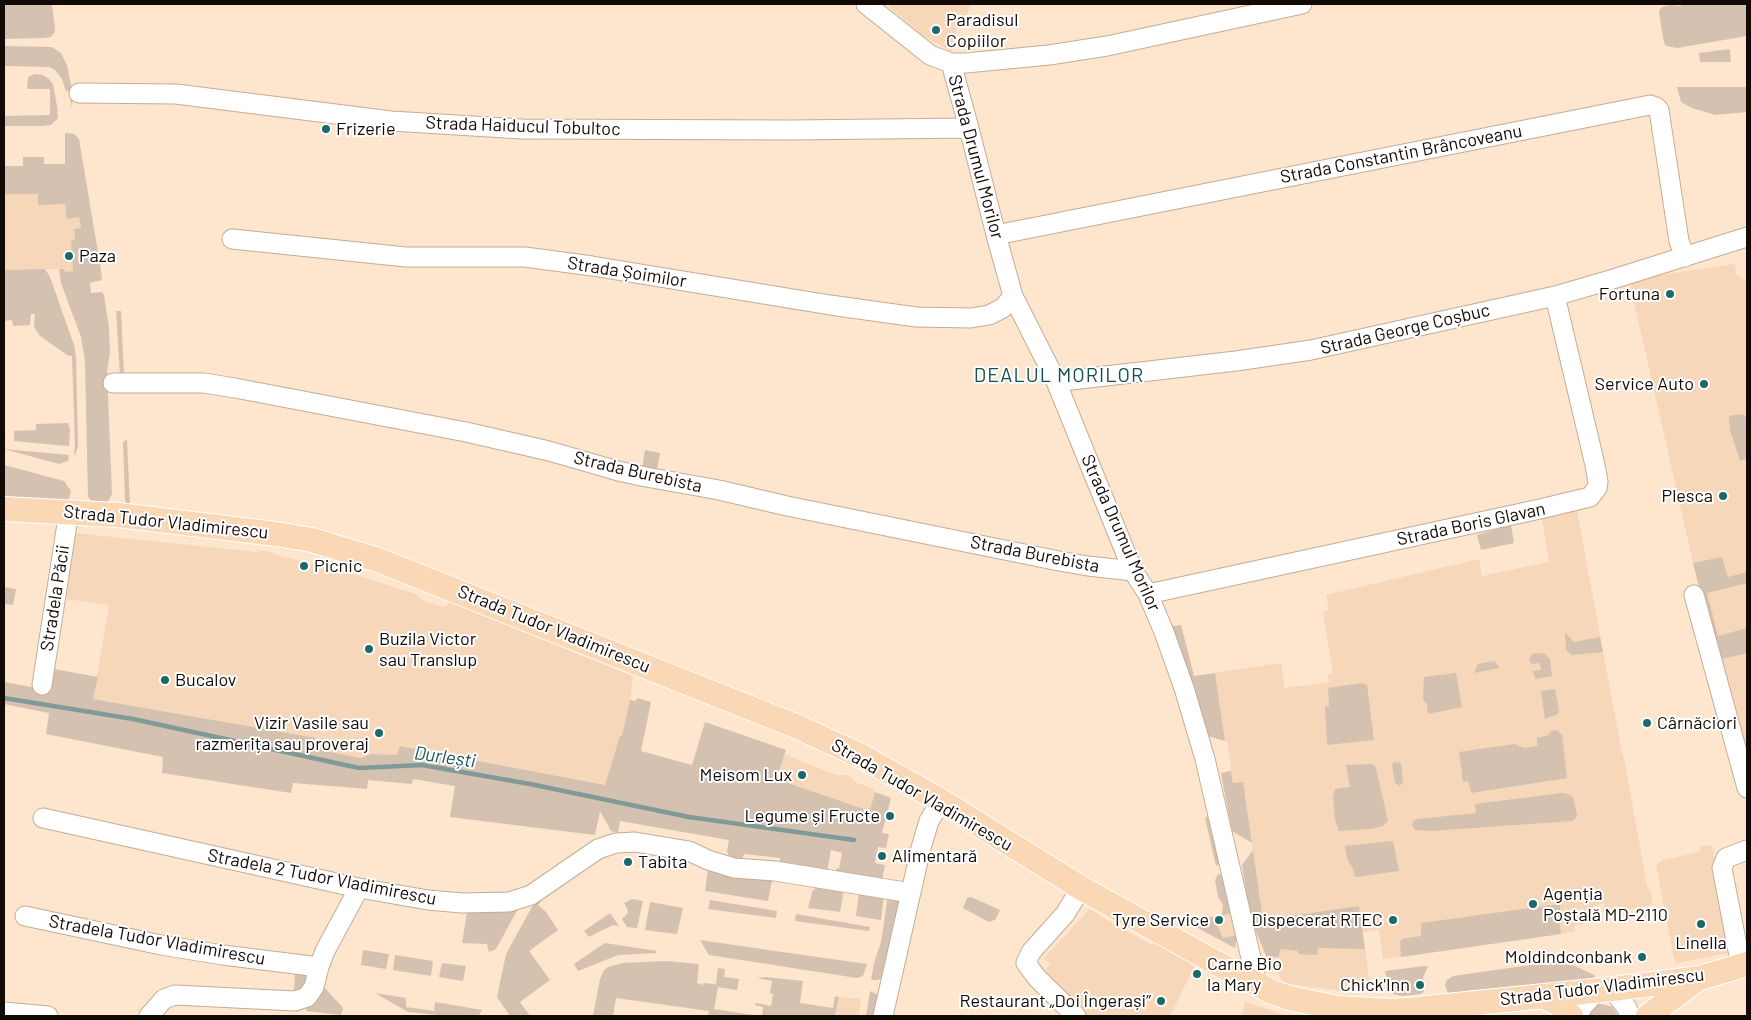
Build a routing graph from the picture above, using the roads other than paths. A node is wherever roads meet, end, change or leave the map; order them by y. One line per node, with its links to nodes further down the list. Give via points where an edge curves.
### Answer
1 (866, 4): 3 (street, via 930,55)
2 (1302, 4): 3 (street, via 1107,46 990,61)
3 (951, 62): 5 (street, Strada Drumul Morilor)
4 (79, 93): 5 (street, Strada Haiducul Tobultoc, via 176,94 391,121 522,129)
5 (969, 128): 6 (street, Strada Drumul Morilor)
6 (996, 236): 9 (street, Strada Constantin Brâncoveanu, via 1652,105 1659,110 1679,240); 10 (street, Strada Drumul Morilor)
7 (1747, 237): 9 (street, Strada George Coșbuc)
8 (232, 239): 10 (street, Strada Șoimilor, via 406,257 525,257 916,317 971,318 989,315 1003,308)
9 (1685, 257): 11 (street, Strada George Coșbuc)
10 (1013, 296): 12 (street, Strada Drumul Morilor)
11 (1555, 296): 12 (street, Strada George Coșbuc, via 1310,350 1071,380); 17 (street, Strada Boris Glavan, via 1598,482 1590,497)
12 (1055, 379): 16 (street, Strada Drumul Morilor)
13 (113, 383): 16 (street, Strada Burebista, via 204,383 235,388 475,434 618,471 787,506 1069,563)
14 (4, 509): 15 (main road, Strada Tudor Vladimirescu)
15 (69, 512): 19 (street, Stradela Păcii); 21 (main road, Strada Tudor Vladimirescu, via 118,514 276,534 362,554 798,727 861,756)
16 (1133, 570): 17 (street, Strada Drumul Morilor)
17 (1148, 594): 31 (street, Strada Drumul Morilor, via 1184,688 1205,759)
18 (1694, 595): 20 (street)
19 (42, 684)
20 (1747, 788)
21 (941, 801): 25 (main road, Strada Tudor Vladimirescu); 26 (street, via 929,821 920,848)
22 (44, 818): 24 (street, Stradela 2 Tudor Vladimirescu)
23 (1747, 850): 28 (street, via 1726,858 1722,863)
24 (359, 888): 26 (street, Stradela 2 Tudor Vladimirescu, via 428,900 509,902 531,895 598,849 634,842 689,850 734,868 775,871); 29 (street)
25 (1081, 888): 31 (main road, Strada Tudor Vladimirescu); 38 (street, via 1026,963)
26 (911, 893): 37 (street)
27 (25, 916): 29 (street, Stradela Tudor Vladimirescu, via 161,945)
28 (1744, 965): 30 (main road, Strada Tudor Vladimirescu)
29 (318, 967): 36 (street, via 312,993 301,1000 176,994 164,999)
30 (1700, 978): 32 (main road, Strada Tudor Vladimirescu); 42 (main road)
31 (1257, 984): 33 (main road, Strada Tudor Vladimirescu, via 1315,1005 1366,1010 1418,1009)
32 (1605, 989): 33 (main road, Strada Tudor Vladimirescu); 40 (street, via 1583,1006); 41 (street, via 1627,1008)
33 (1542, 996): 39 (main road, via 1557,1003)
34 (4, 1012): 35 (street)
35 (48, 1016)
36 (149, 1016)
37 (883, 1016)
38 (1076, 1016)
39 (1571, 1016)
40 (1577, 1016)
41 (1629, 1016)
42 (1648, 1016)

